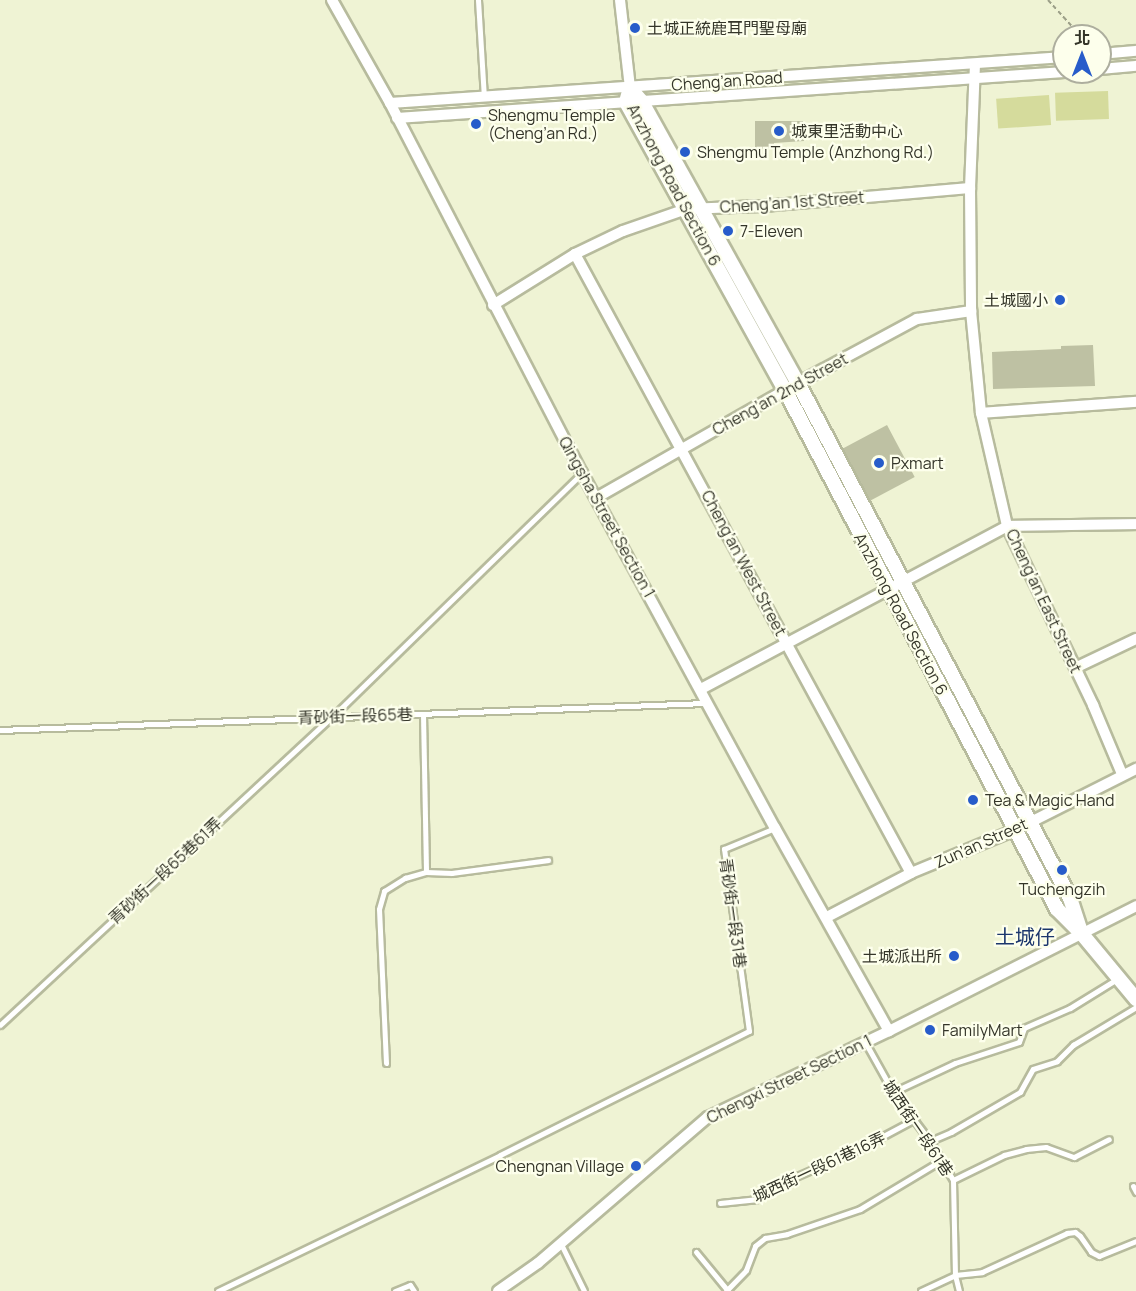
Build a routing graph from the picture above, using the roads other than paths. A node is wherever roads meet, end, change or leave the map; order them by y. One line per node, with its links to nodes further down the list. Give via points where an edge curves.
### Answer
1 (332, 0): 16 (street, Qingsha Street Section 1)
2 (478, 0): 13 (lane)
3 (620, 0): 12 (street)
4 (1136, 51): 5 (street)
5 (1112, 53)
6 (1052, 58): 7 (street, Cheng’an Road)
7 (975, 64): 11 (street, Cheng’an East Street); 12 (street, Cheng’an Road)
8 (1136, 66): 9 (street)
9 (1112, 68)
10 (1052, 73): 11 (street, Cheng’an Road)
11 (974, 78): 15 (street, Cheng’an Road); 18 (street, Cheng’an East Street)
12 (630, 88): 13 (street, Cheng’an Road); 14 (street, Anzhong Road Section 6); 15 (street, Anzhong Road Section 6)
13 (484, 97): 16 (street, Cheng’an Road)
14 (627, 102): 15 (street, Cheng’an Road); 17 (street, Cheng’an Road); 20 (street, Anzhong Road Section 6)
15 (642, 102): 19 (street, Anzhong Road Section 6)
16 (390, 103): 17 (street, Qingsha Street Section 1)
17 (397, 118): 22 (street, Qingsha Street Section 1)
18 (969, 188): 19 (street, Cheng’an 1st Street); 23 (street, Cheng’an East Street)
19 (702, 208): 20 (street, Cheng’an 1st Street); 24 (street, Anzhong Road Section 6)
20 (686, 209): 21 (street, Cheng’an 1st Street, via 623,231); 25 (street, Anzhong Road Section 6)
21 (575, 254): 22 (street, Cheng’an 1st Street); 28 (street, Cheng’an West Street)
22 (493, 305): 29 (street, Qingsha Street Section 1)
23 (971, 311): 24 (street, Cheng’an 2nd Street, via 916,319); 27 (street, Cheng’an East Street)
24 (798, 383): 25 (street, Cheng’an 2nd Street); 33 (street, Anzhong Road Section 6)
25 (785, 390): 28 (street, Cheng’an 2nd Street); 34 (street, Anzhong Road Section 6)
26 (1136, 402): 27 (street)
27 (981, 413): 32 (street, Cheng’an East Street)
28 (682, 449): 30 (street, Cheng’an 2nd Street); 36 (street, Cheng’an West Street)
29 (582, 473): 30 (street, Qingsha Street Section 1); 41 (lane, 青砂街一段65巷61弄)
30 (596, 498): 38 (street, Qingsha Street Section 1)
31 (1136, 524): 32 (street)
32 (1007, 526): 33 (street); 37 (street, Cheng’an East Street)
33 (903, 581): 34 (street); 45 (street, Anzhong Road Section 6)
34 (888, 589): 36 (street); 47 (street, Anzhong Road Section 6)
35 (1136, 639): 37 (street)
36 (787, 643): 38 (street); 50 (street, Cheng’an West Street)
37 (1075, 668): 44 (street, Cheng’an East Street)
38 (701, 689): 39 (street, Qingsha Street Section 1)
39 (709, 703): 40 (lane, 青砂街一段65巷); 46 (street, Qingsha Street Section 1)
40 (423, 714): 41 (lane, 青砂街一段65巷); 49 (lane)
41 (332, 717): 42 (lane, 青砂街一段65巷); 56 (lane, 青砂街一段65巷61弄)
42 (0, 730)
43 (1136, 769): 44 (street, Zun’an Street)
44 (1122, 774): 45 (street, Zun’an Street)
45 (1029, 822): 47 (street, Zun’an Street); 53 (street, Anzhong Road Section 6, via 1070,898)
46 (775, 828): 52 (street, Qingsha Street Section 1); 73 (lane, 青砂街一段31巷, via 724,849 749,1031)
47 (1015, 830): 50 (street, Zun’an Street); 53 (street, Anzhong Road Section 6, via 1057,909)
48 (548, 860): 49 (lane, via 453,873)
49 (426, 872): 59 (lane, via 405,878 384,891 379,909)
50 (911, 873): 52 (street, Zun’an Street)
51 (1136, 906): 53 (street, Chengxi Street Section 1)
52 (827, 917): 57 (street, Qingsha Street Section 1)
53 (1082, 934): 54 (street, Anzhong Road Section 6); 57 (street, Chengxi Street Section 1)
54 (1117, 979): 55 (street, Anzhong Road Section 6); 60 (lane, via 1070,1008 1024,1028 1019,1042 956,1063)
55 (1135, 999): 63 (lane, via 1057,1061 1033,1069 1020,1092)
56 (0, 1025)
57 (889, 1031): 58 (street, Chengxi Street Section 1)
58 (864, 1041): 60 (lane, 城西街一段61巷); 70 (street, Chengxi Street Section 1, via 708,1117)
59 (386, 1064)
60 (893, 1092): 61 (lane, 城西街一段61巷)
61 (915, 1119): 63 (lane, 城西街一段61巷); 68 (lane, 城西街一段61巷16弄, via 858,1150 779,1184 756,1199)
62 (1109, 1139): 65 (lane, via 1074,1157 1046,1147 1026,1149 1004,1155)
63 (930, 1141): 64 (lane, 城西街一段61巷)
64 (942, 1160): 65 (lane, 城西街一段61巷); 78 (lane, via 860,1209 765,1238 755,1246 746,1270)
65 (953, 1180): 72 (lane, 城西街一段61巷)
66 (1133, 1186): 67 (lane)
67 (1136, 1192)
68 (720, 1203)
69 (1136, 1241): 72 (lane, via 1099,1256 1075,1232 1066,1233 982,1272)
70 (560, 1243): 76 (street, Chengxi Street Section 1); 77 (lane)
71 (696, 1252): 78 (lane)
72 (956, 1275): 79 (lane); 80 (lane, 城西街一段61巷)
73 (218, 1291)
74 (395, 1291): 75 (lane, via 410,1285)
75 (414, 1291)
76 (498, 1291)
77 (584, 1291)
78 (727, 1291)
79 (921, 1291)
80 (959, 1291)

